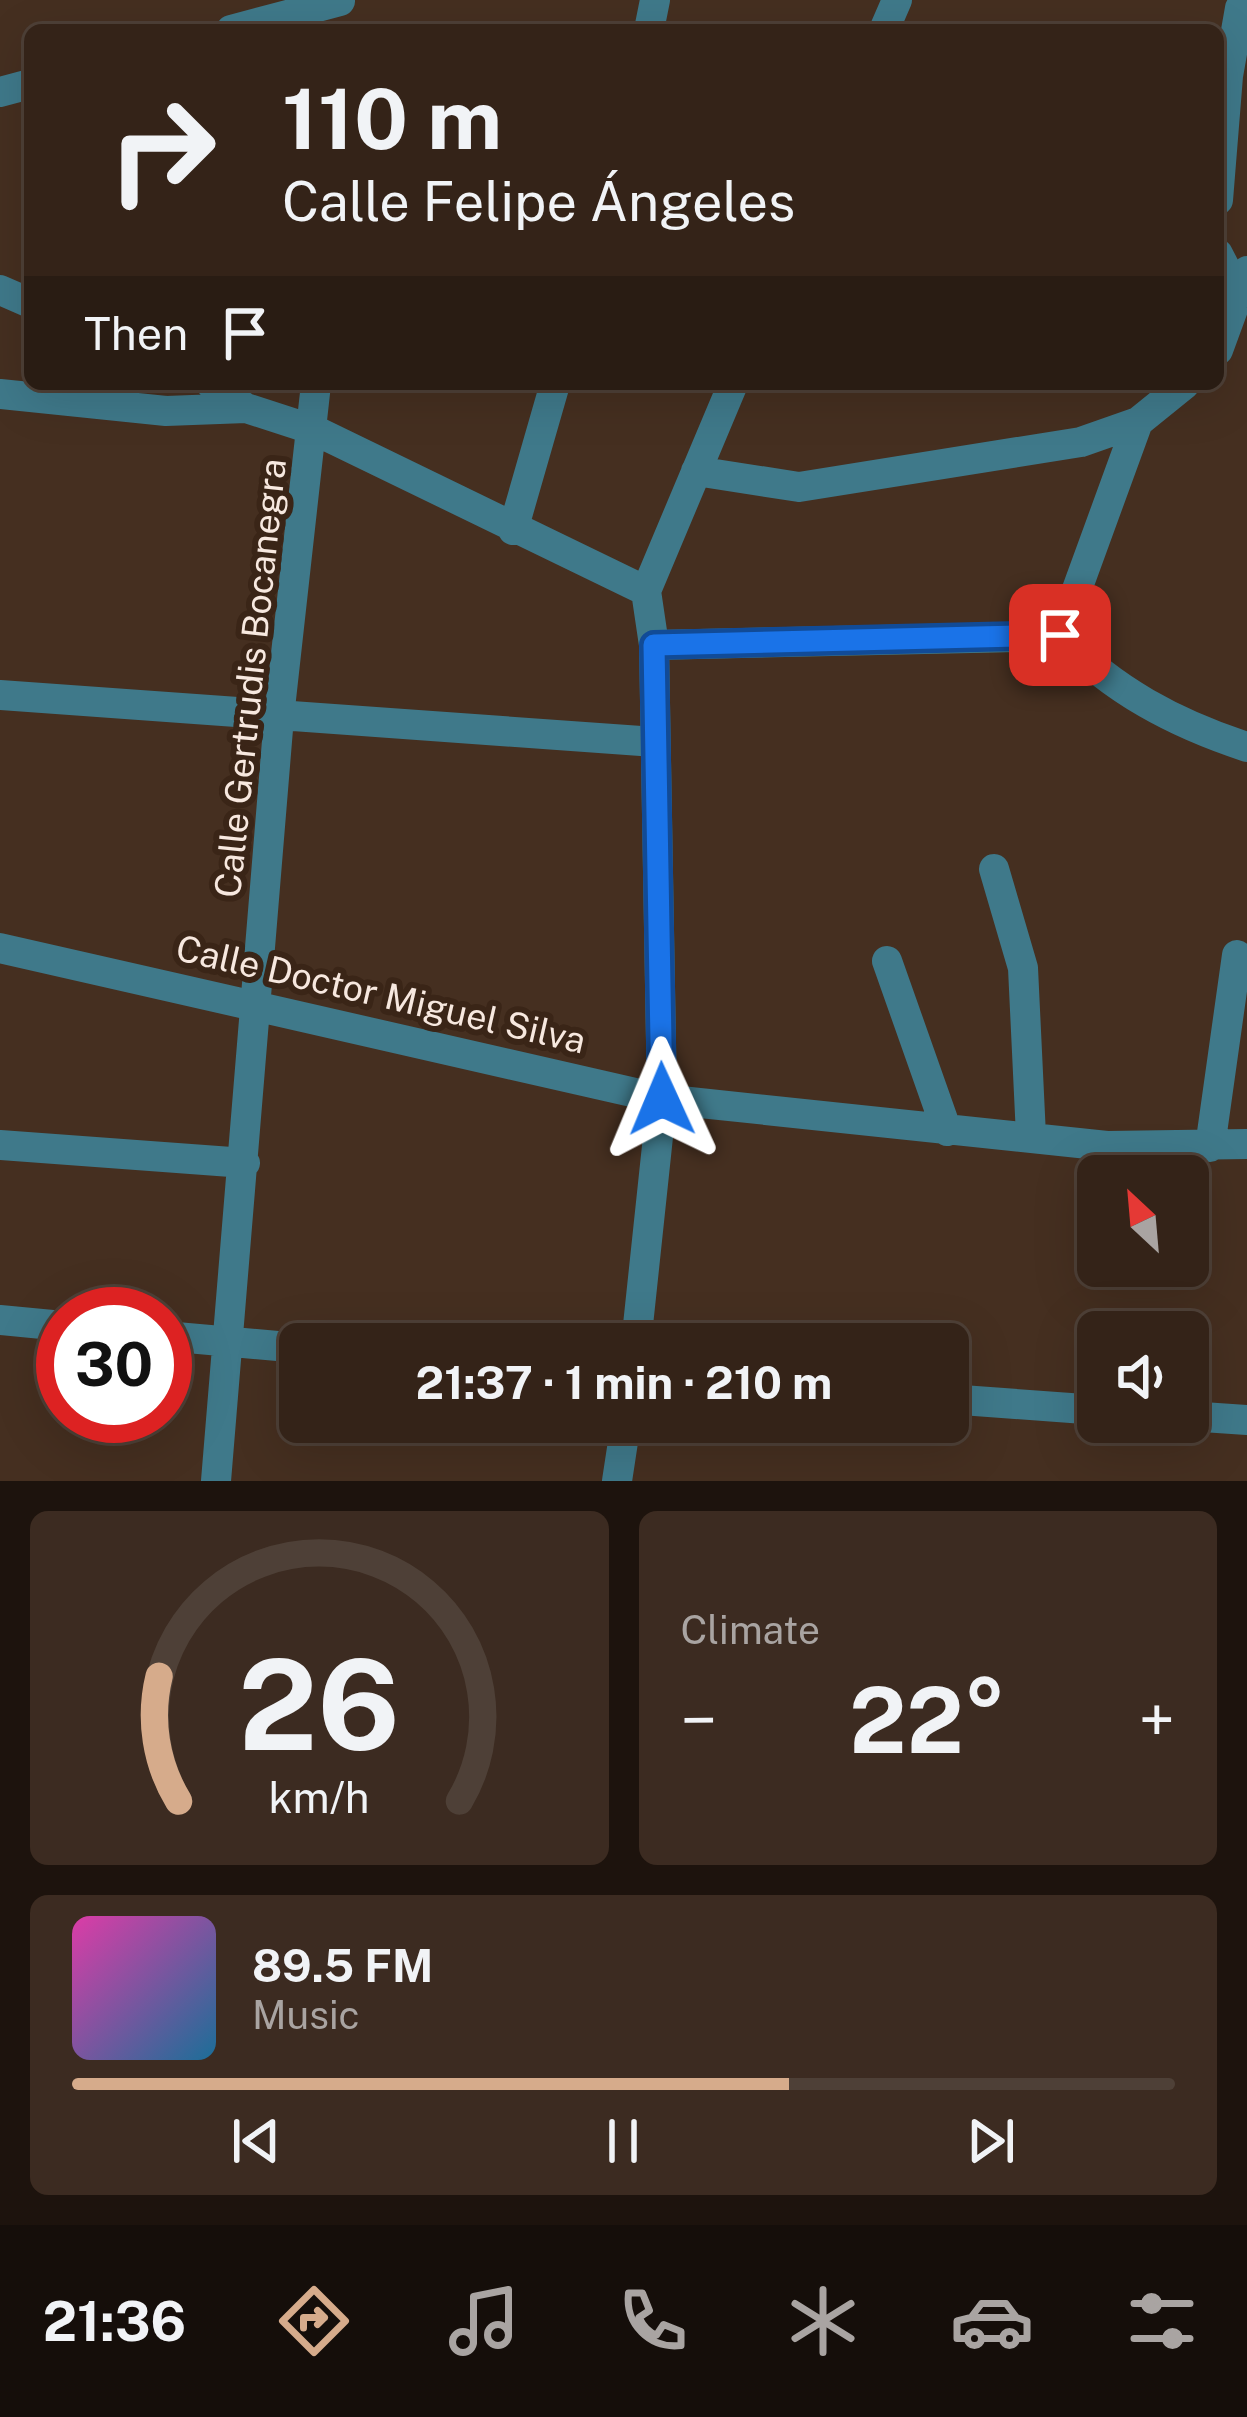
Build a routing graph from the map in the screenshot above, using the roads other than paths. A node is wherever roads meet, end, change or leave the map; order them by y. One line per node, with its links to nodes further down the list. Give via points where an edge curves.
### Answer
1 (1247, 0): 4 (street)
2 (340, 1): 3 (street)
3 (254, 24)
4 (1224, 126)
5 (1243, 283): 6 (street)
6 (1224, 334)
7 (221, 390): 13 (street)
8 (316, 390): 15 (street, Calle Gertrudis Bocanegra)
9 (553, 390): 17 (street)
10 (730, 390): 16 (street)
11 (1178, 390): 14 (street)
12 (0, 394): 13 (street, via 166,411)
13 (246, 407): 15 (street)
14 (1138, 422): 16 (street, via 1081,442 799,487); 19 (street)
15 (314, 430): 17 (street); 22 (street, Calle Gertrudis Bocanegra)
16 (696, 471): 18 (street)
17 (514, 530): 18 (street)
18 (646, 591): 20 (street)
19 (1060, 635): 20 (street); 24 (street, via 1099,676 1168,717)
20 (654, 645): 23 (street)
21 (0, 695): 22 (street)
22 (279, 717): 23 (street); 29 (street, Calle Gertrudis Bocanegra)
23 (655, 742): 30 (street)
24 (1247, 746)
25 (994, 869): 32 (street, via 1023,968)
26 (0, 948): 29 (street, Calle Doctor Miguel Silva)
27 (1237, 955): 35 (street)
28 (887, 961): 31 (street)
29 (259, 1006): 30 (street, Calle Doctor Miguel Silva); 36 (street, Calle Gertrudis Bocanegra)
30 (662, 1099): 31 (street, Calle Doctor Miguel Silva); 39 (street)
31 (947, 1131): 32 (street, Calle Doctor Miguel Silva)
32 (1031, 1136): 35 (street, Calle Doctor Miguel Silva)
33 (0, 1144): 36 (street)
34 (1247, 1144): 35 (street, Calle Doctor Miguel Silva)
35 (1210, 1147)
36 (245, 1163): 41 (street, Calle Gertrudis Bocanegra)
37 (0, 1320): 38 (street)
38 (36, 1323)
39 (638, 1323)
40 (192, 1339): 41 (street)
41 (226, 1342): 42 (street); 48 (street, Calle Gertrudis Bocanegra)
42 (279, 1346)
43 (969, 1401): 44 (street)
44 (1077, 1409)
45 (1209, 1417): 46 (street)
46 (1247, 1420)
47 (623, 1443): 49 (street)
48 (216, 1481)
49 (617, 1481)

